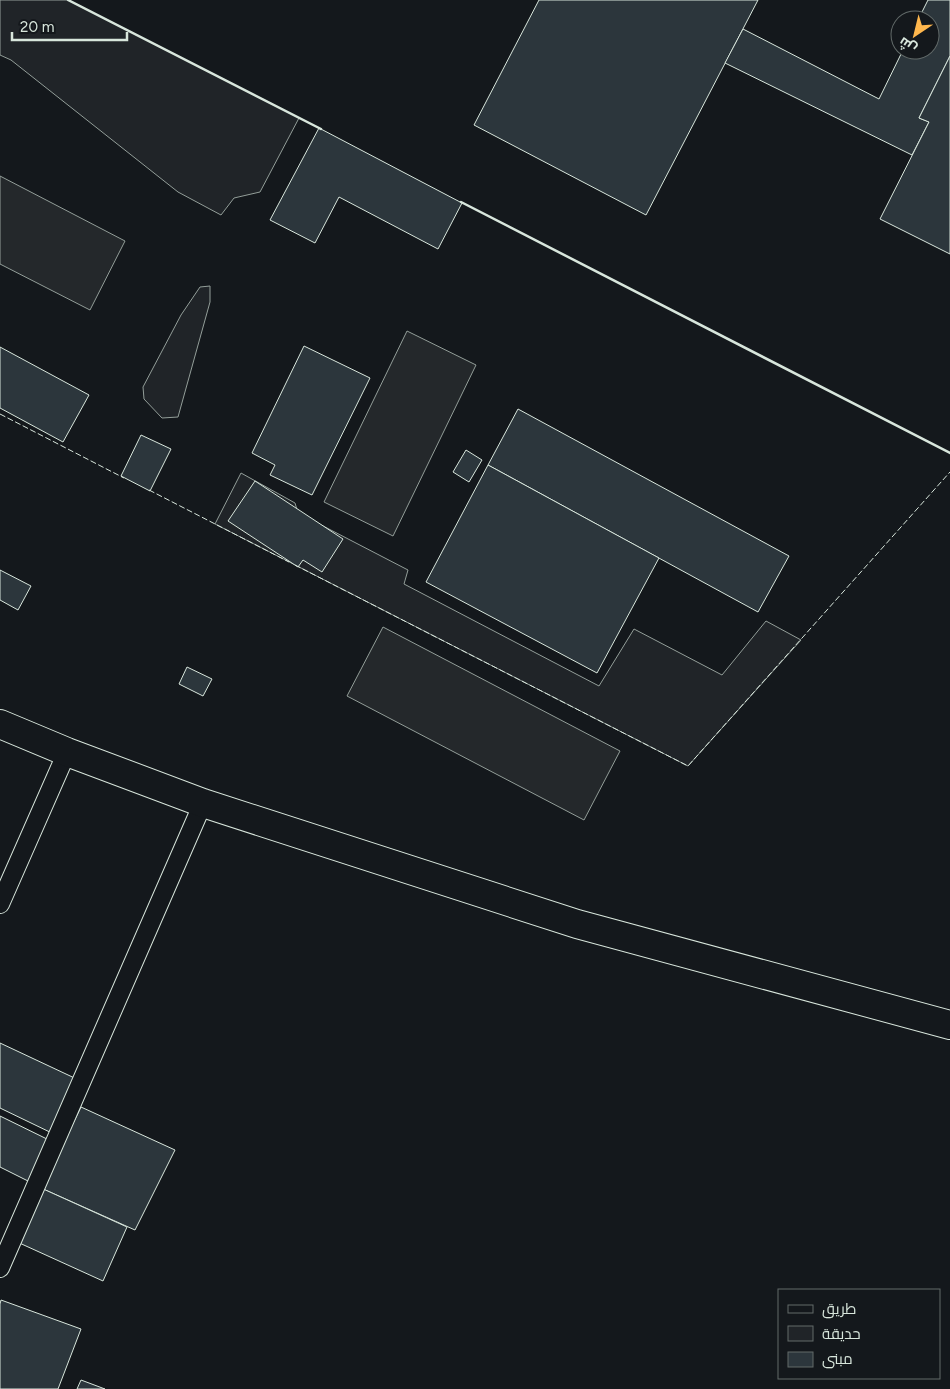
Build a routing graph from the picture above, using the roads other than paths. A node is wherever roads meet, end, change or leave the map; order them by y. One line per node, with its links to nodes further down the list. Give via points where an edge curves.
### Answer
1 (0, 724): 2 (main road)
2 (67, 752): 3 (main road); 4 (lane)
3 (203, 803): 5 (main road, via 577,924); 6 (lane)
4 (0, 904)
5 (950, 1025)
6 (0, 1268)

